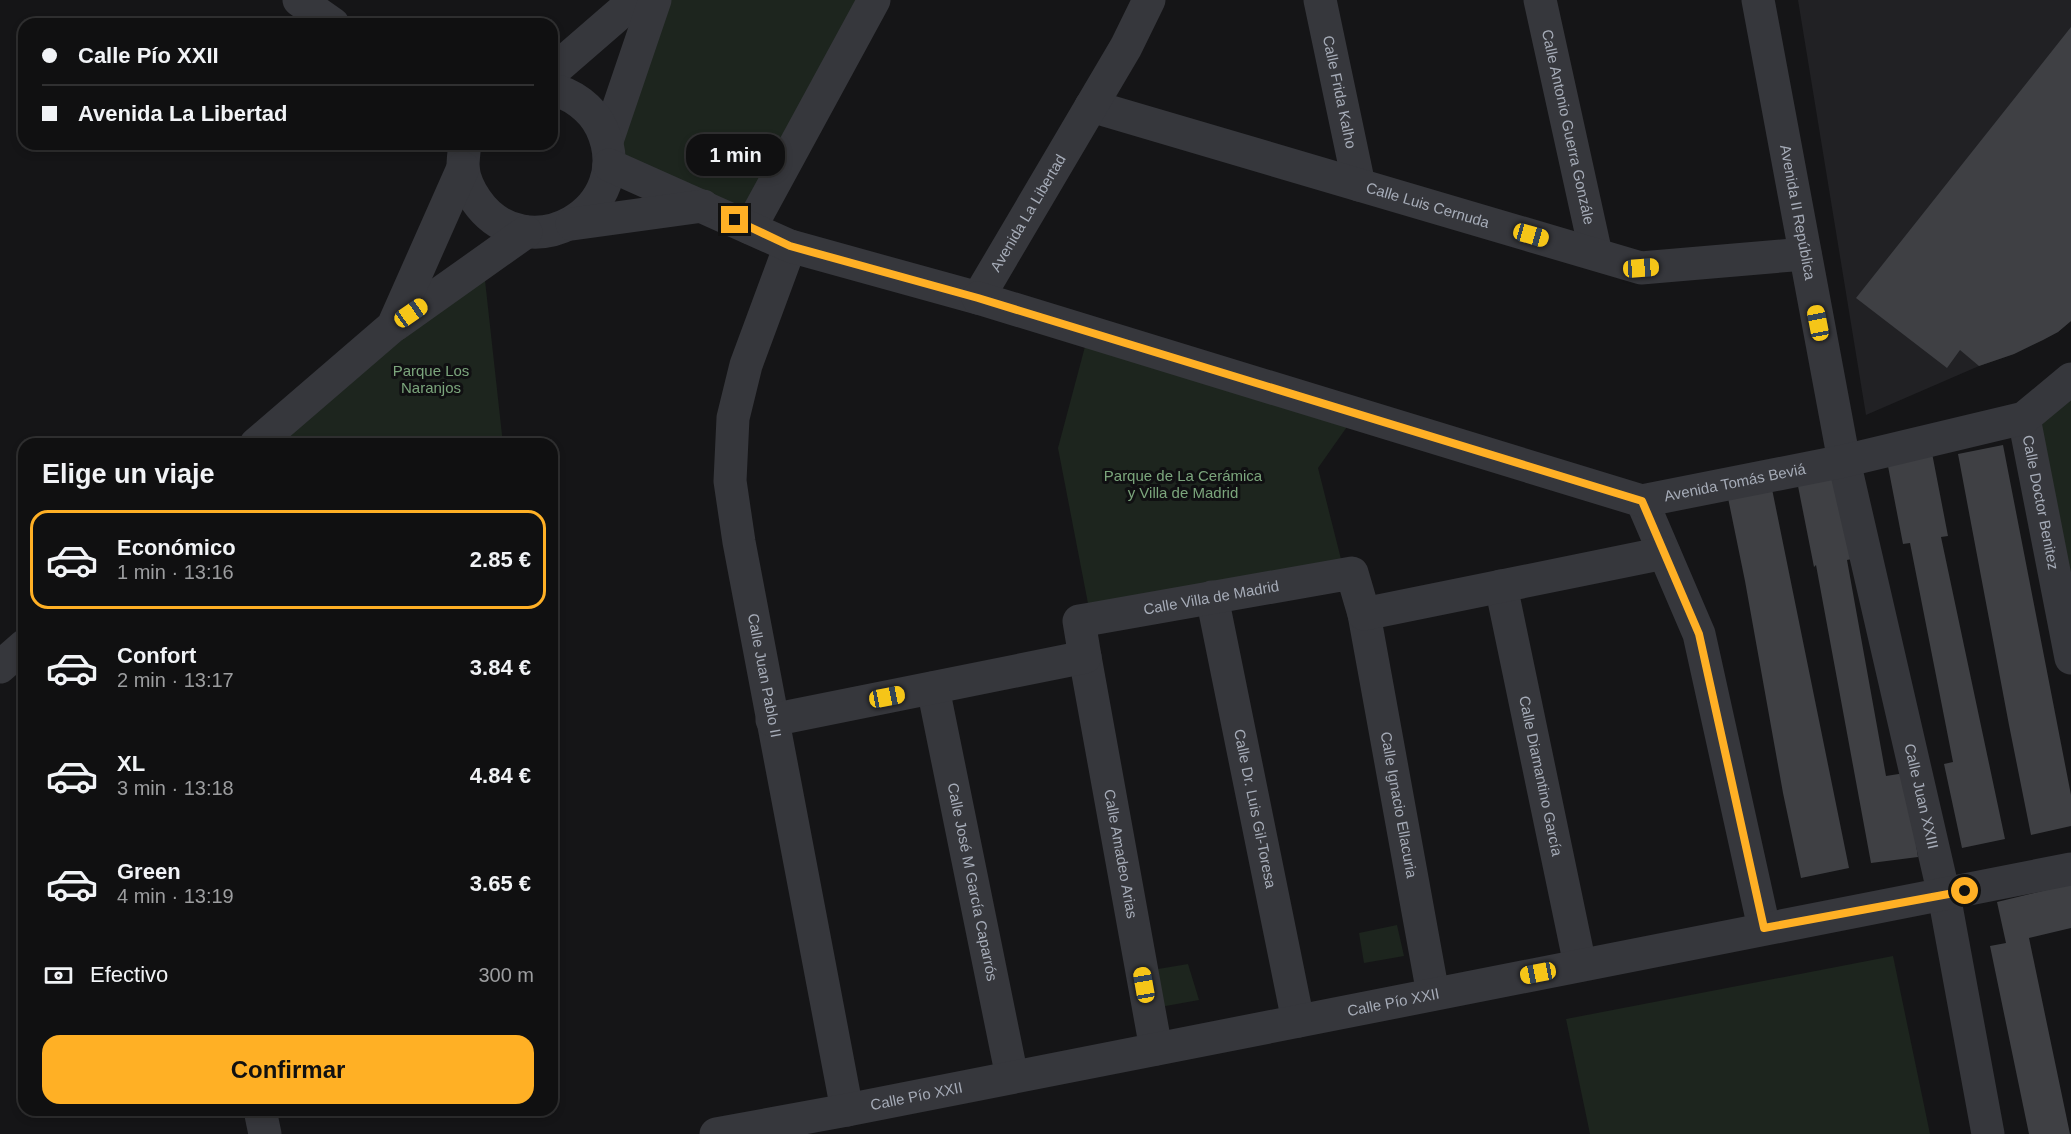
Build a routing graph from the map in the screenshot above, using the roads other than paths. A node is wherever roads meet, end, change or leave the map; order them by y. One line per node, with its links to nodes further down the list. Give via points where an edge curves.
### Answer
1 (299, 0): 9 (street)
2 (635, 0): 10 (street)
3 (655, 0): 14 (street)
4 (874, 0): 18 (street)
5 (1149, 0): 12 (street, Avenida La Libertad)
6 (1320, 0): 15 (street, Calle Frida Kalho)
7 (1540, 0): 21 (street, Calle Antonio Guerra Gonzále)
8 (1758, 0): 22 (street, Avenida II República)
9 (324, 18)
10 (558, 67)
11 (558, 90): 14 (street, via 580,102 597,119)
12 (1091, 106): 15 (street, Calle Luis Cernuda); 23 (street, Avenida La Libertad)
13 (458, 152): 19 (street, via 470,190 483,211 503,225); 24 (street)
14 (608, 153): 16 (street); 17 (street, via 603,188 591,208)
15 (1359, 185): 21 (street, Calle Luis Cernuda)
16 (703, 206): 17 (street); 18 (street)
17 (572, 224): 19 (street, via 550,232)
18 (750, 228): 20 (street)
19 (526, 232): 24 (street)
20 (790, 246): 23 (street); 39 (street, Calle Juan Pablo II, via 746,365 733,418 730,481)
21 (1596, 254): 22 (street, Calle Luis Cernuda, via 1641,268)
22 (1805, 254): 28 (street, Avenida II República)
23 (978, 298): 29 (street, Avenida Tomás Beviá)
24 (393, 326): 27 (street)
25 (2071, 379): 26 (street, Avenida Tomás Beviá)
26 (2024, 418): 28 (street, Avenida Tomás Beviá); 36 (street, Calle Doctor Benitez)
27 (263, 438)
28 (1844, 461): 29 (street, Avenida Tomás Beviá); 41 (street, Calle Juan XXIII)
29 (1642, 501): 30 (street)
30 (1664, 553): 31 (street); 42 (street, via 1699,634)
31 (1501, 586): 33 (street); 43 (street, Calle Diamantino García)
32 (1212, 597): 33 (street, Calle Villa de Madrid, via 1352,573); 35 (street, Calle Villa de Madrid, via 1079,621); 45 (street, Calle Dr. Luis Gil-Toresa)
33 (1364, 614): 44 (street, Calle Ignacio Ellacuria)
34 (18, 651): 37 (street)
35 (1085, 657): 38 (street); 46 (street, Calle Amadeo Arias)
36 (2071, 658)
37 (0, 667)
38 (933, 688): 39 (street); 47 (street, Calle José M García Caparrós)
39 (772, 720): 48 (street, Calle Juan Pablo II)
40 (2071, 869): 41 (street, Calle Pío XXII)
41 (1944, 895): 42 (street, Calle Pío XXII); 52 (street, Calle Juan XXIII)
42 (1764, 928): 43 (street, Calle Pío XXII)
43 (1580, 965): 44 (street, Calle Pío XXII)
44 (1433, 993): 45 (street, Calle Pío XXII)
45 (1298, 1021): 46 (street, Calle Pío XXII)
46 (1156, 1049): 47 (street, Calle Pío XXII)
47 (1012, 1077): 48 (street, Calle Pío XXII)
48 (847, 1110): 51 (street, Calle Pío XXII)
49 (261, 1116): 50 (street)
50 (265, 1134)
51 (716, 1134)
52 (1988, 1134)

